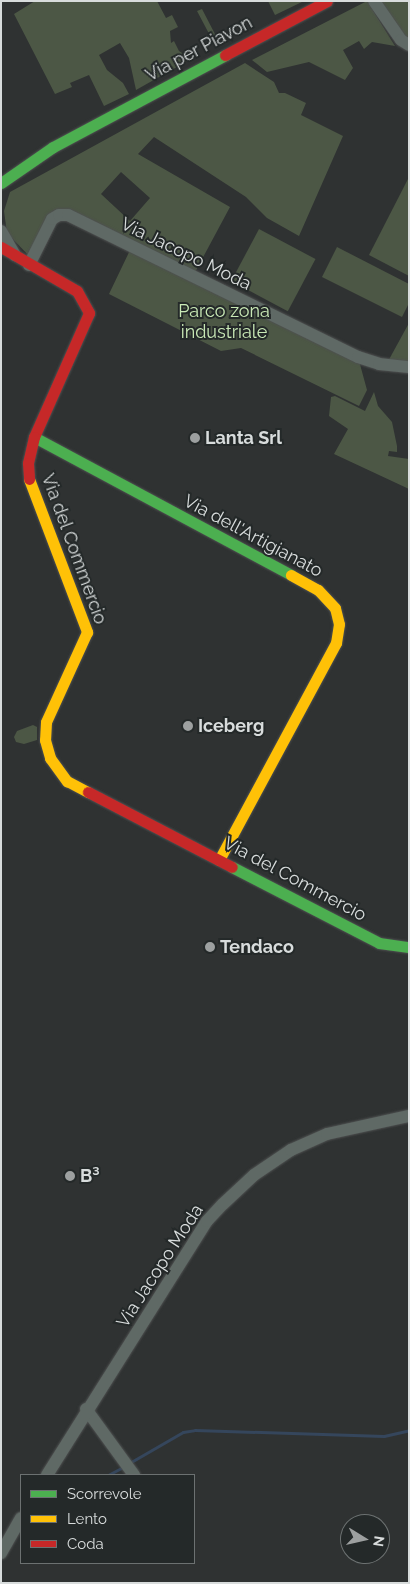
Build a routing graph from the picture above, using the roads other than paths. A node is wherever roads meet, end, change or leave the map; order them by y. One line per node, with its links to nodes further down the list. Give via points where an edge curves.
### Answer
1 (327, 1): 3 (street, Via per Piavon)
2 (374, 1): 4 (street, via 401,40)
3 (313, 4): 5 (street, Via per Piavon, via 53,147)
4 (409, 45)
5 (16, 171): 6 (street, Via per Piavon); 7 (street)
6 (1, 183)
7 (1, 195)
8 (1, 231): 10 (street, Via del Commercio)
9 (1, 247): 10 (street, Via del Commercio)
10 (15, 255): 11 (street, Via del Commercio)
11 (29, 265): 12 (street, Via Jacopo Moda, via 52,219 68,215 358,357 379,364); 13 (street, Via del Commercio, via 77,291 89,313)
12 (409, 367)
13 (34, 437): 14 (street, Via del Commercio, via 28,463 29,487 87,632 48,716 44,734 50,758 68,781); 14 (street, Via dell'Artigianato, via 318,590 336,610 339,624 336,643)
14 (219, 860): 15 (street, Via del Commercio, via 379,942)
15 (407, 947)
16 (409, 1116): 17 (street, Via Jacopo Moda, via 327,1134 291,1150 254,1175 207,1221 133,1341)
17 (86, 1409): 18 (street, Via Jacopo Moda); 19 (street)
18 (48, 1474)
19 (133, 1474)
20 (20, 1520): 21 (street)
21 (1, 1553)

